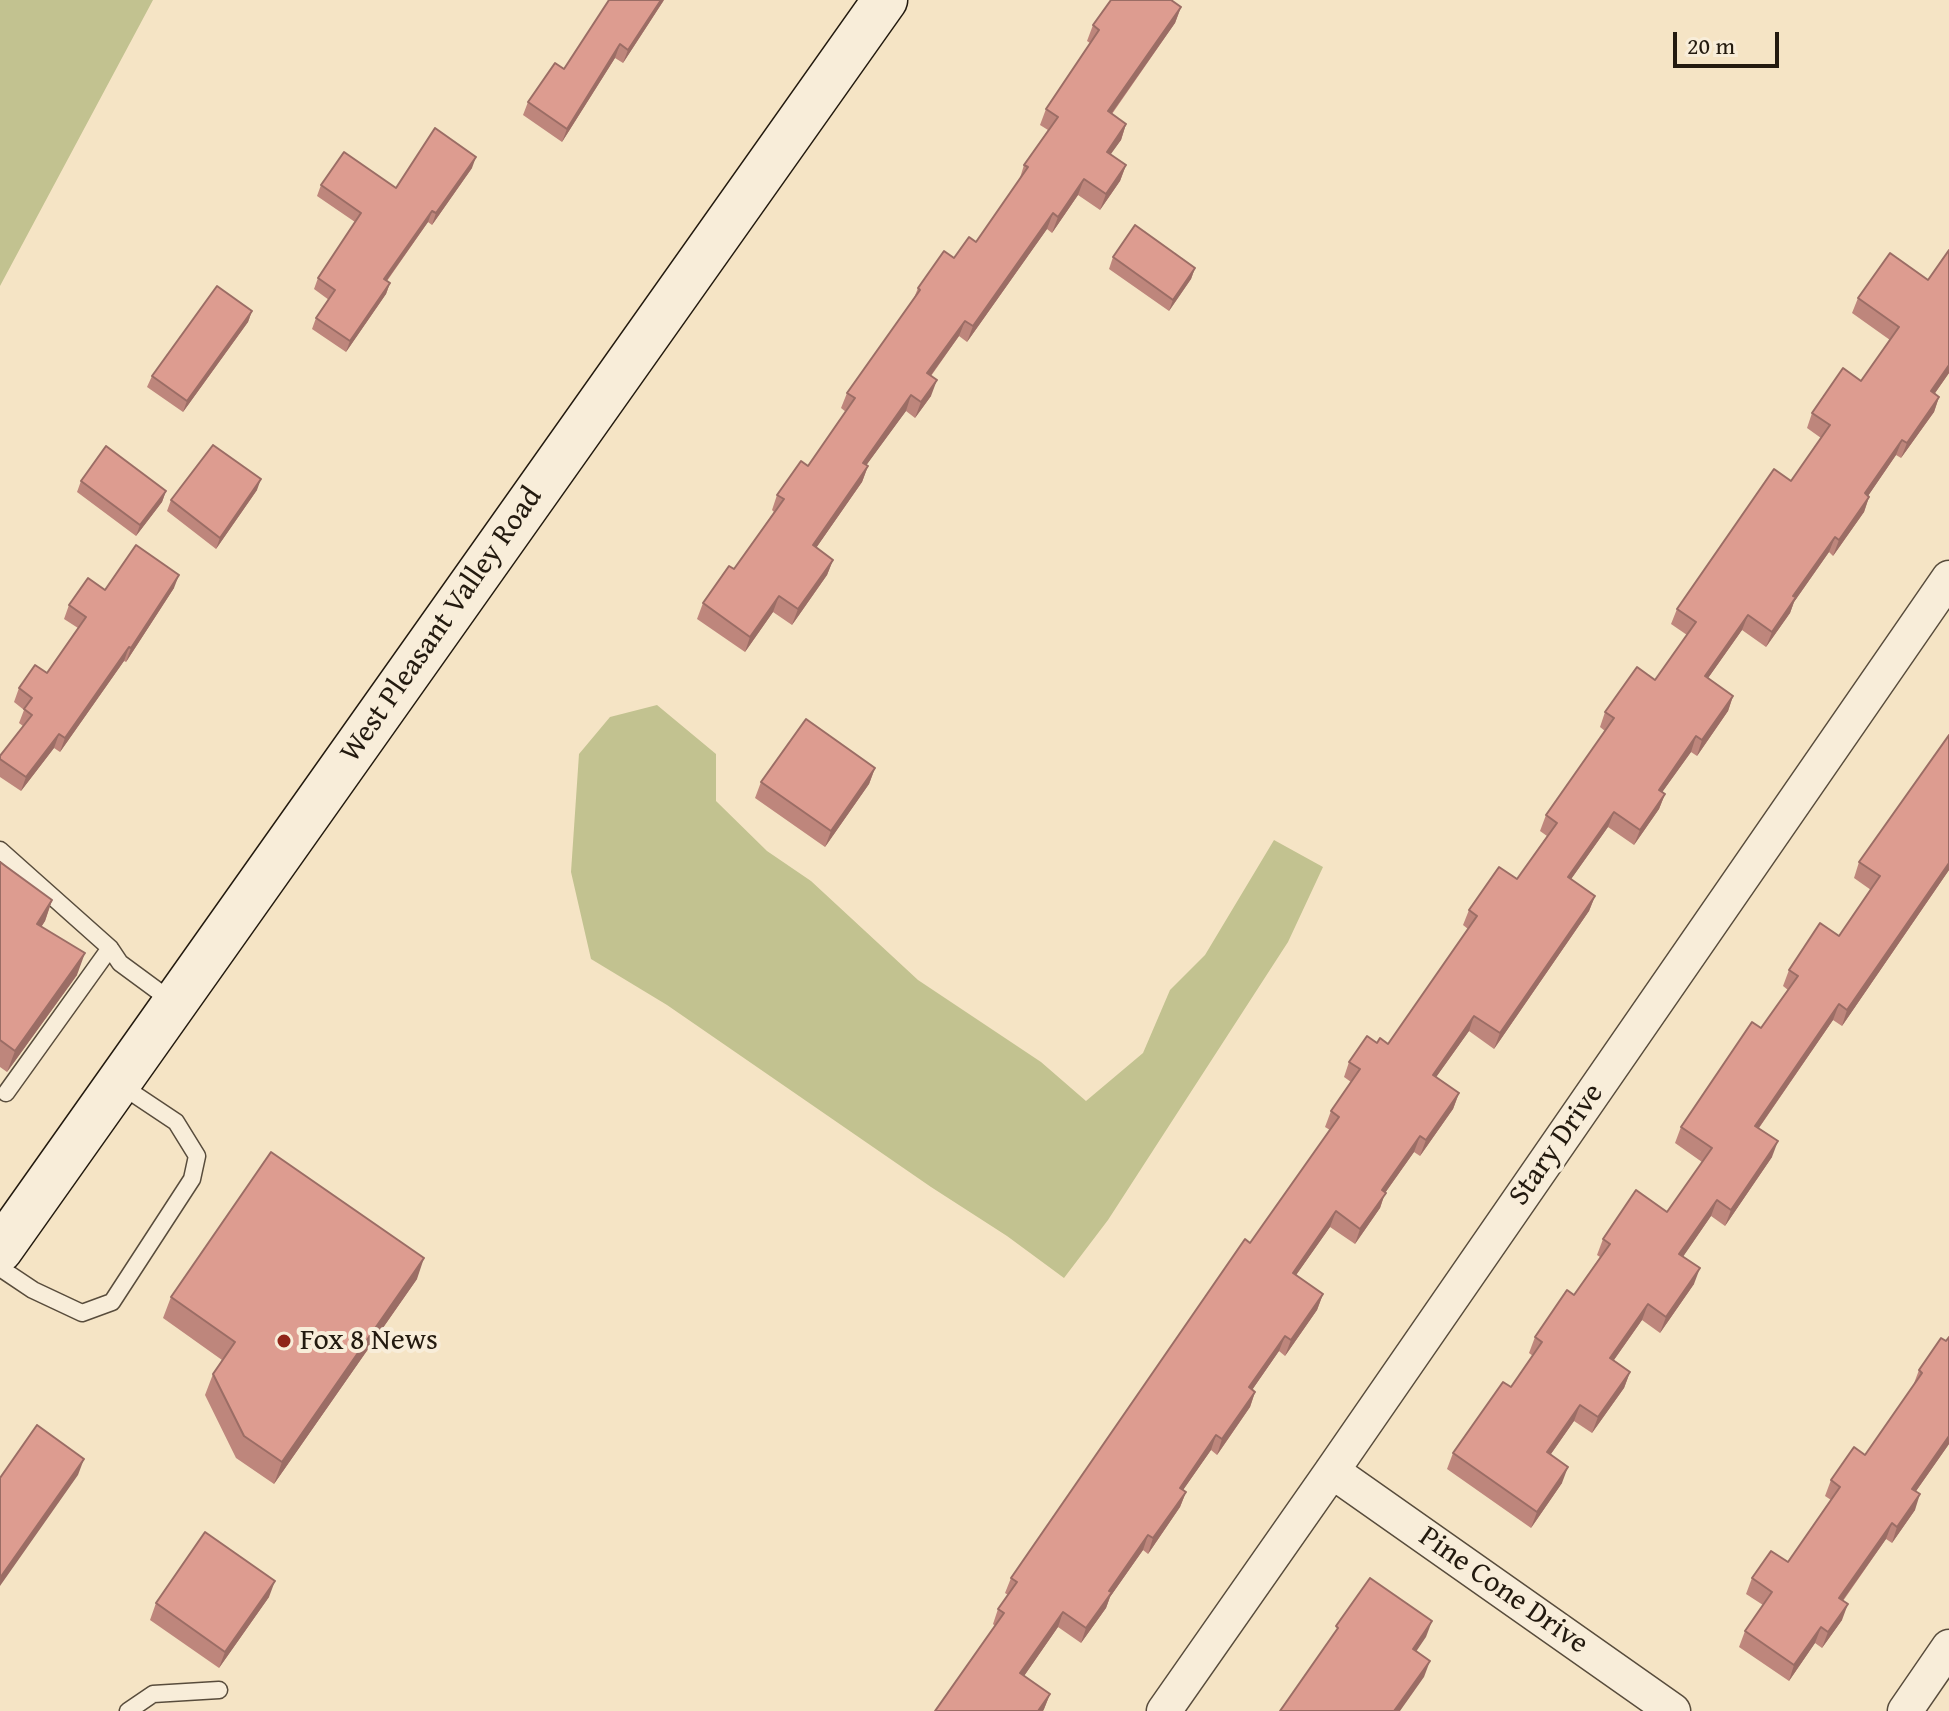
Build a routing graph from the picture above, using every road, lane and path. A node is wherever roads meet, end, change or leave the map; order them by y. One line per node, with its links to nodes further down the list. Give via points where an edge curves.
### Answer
1 (885, 0): 5 (main road, West Pleasant Valley Road)
2 (1949, 578): 10 (street, Stary Drive)
3 (0, 850): 4 (lane)
4 (110, 948): 5 (lane, via 120,963); 7 (lane)
5 (175, 1003): 6 (main road, West Pleasant Valley Road)
6 (117, 1083): 8 (main road, West Pleasant Valley Road); 9 (lane, via 176,1122 197,1156 192,1179 112,1302 82,1313)
7 (2, 1094)
8 (0, 1250)
9 (0, 1268)
10 (1332, 1471): 14 (street, Stary Drive); 15 (street, Pine Cone Drive)
11 (1949, 1647): 16 (street)
12 (219, 1690): 13 (lane, via 153,1694)
13 (128, 1711)
14 (1164, 1711)
15 (1673, 1711)
16 (1905, 1711)

